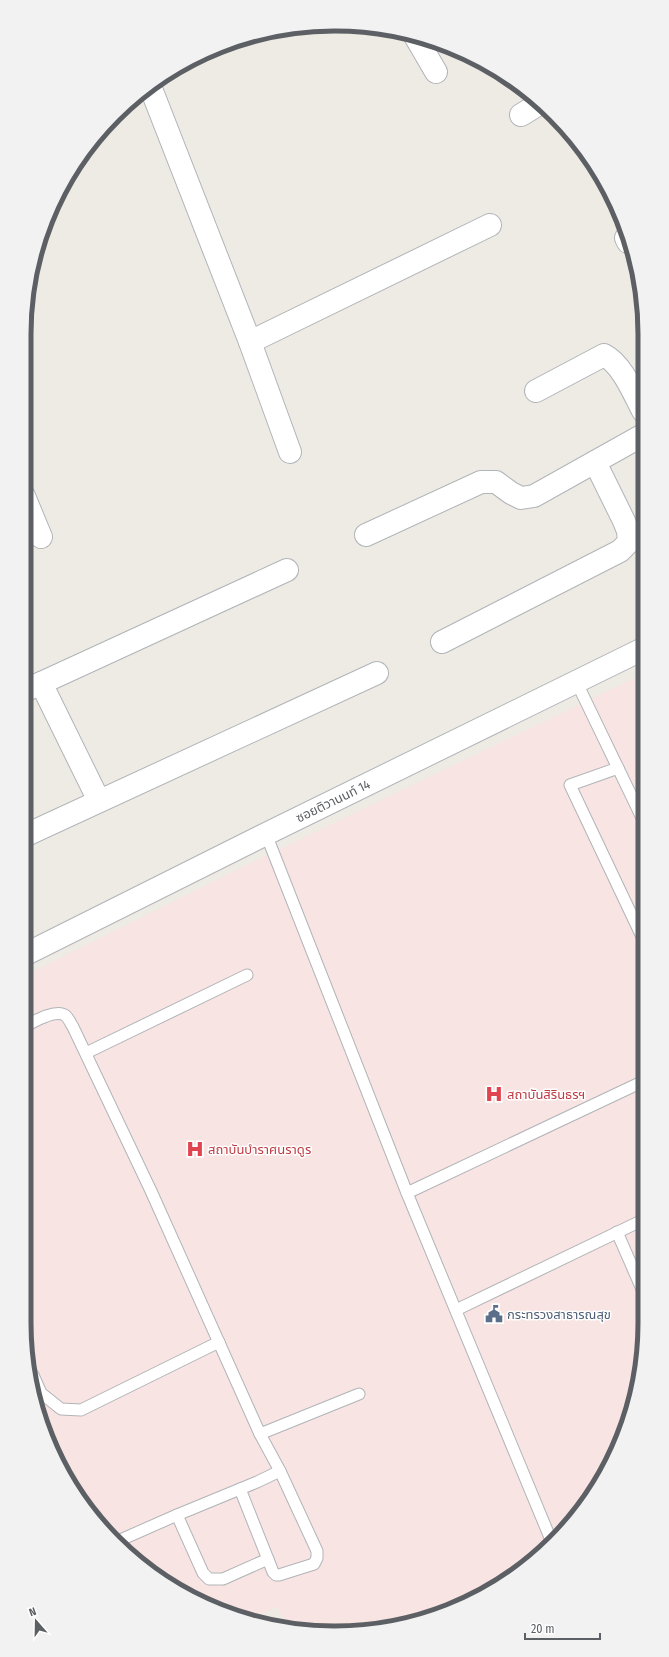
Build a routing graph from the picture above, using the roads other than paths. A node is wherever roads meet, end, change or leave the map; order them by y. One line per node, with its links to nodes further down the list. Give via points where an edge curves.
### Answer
1 (419, 43): 2 (street)
2 (436, 72)
3 (152, 92): 5 (street)
4 (490, 225): 5 (street)
5 (250, 342): 9 (street)
6 (536, 391): 7 (street, via 604,355 609,357 624,376)
7 (638, 402)
8 (638, 438): 10 (street)
9 (290, 452)
10 (595, 462): 12 (street, via 534,496 521,498 496,482 481,482); 15 (street, via 624,521 628,531 628,542 620,551)
11 (31, 516): 13 (street)
12 (366, 535)
13 (41, 537)
14 (287, 570): 19 (street)
15 (442, 642)
16 (638, 651): 18 (street, ซอยติวานนท์ 14)
17 (377, 673): 21 (street)
18 (576, 682): 20 (lane); 24 (street, ซอยติวานนท์ 14)
19 (33, 687): 21 (street)
20 (618, 768): 22 (lane); 25 (lane, via 570,785)
21 (99, 801): 23 (street)
22 (638, 810)
23 (31, 833)
24 (266, 834): 26 (street, ซอยติวานนท์ 14); 31 (lane)
25 (638, 928)
26 (31, 952)
27 (247, 975): 29 (lane)
28 (31, 1024): 29 (lane, via 53,1014 66,1016)
29 (86, 1053): 36 (lane)
30 (638, 1084): 31 (lane)
31 (407, 1193): 35 (lane)
32 (638, 1222): 33 (lane)
33 (617, 1232): 34 (lane); 35 (lane)
34 (638, 1280)
35 (456, 1310): 43 (lane)
36 (219, 1342): 37 (lane, via 81,1410 61,1409 41,1393); 39 (lane)
37 (38, 1386)
38 (359, 1394): 39 (lane)
39 (260, 1434): 40 (lane)
40 (280, 1470): 41 (lane); 45 (lane, via 312,1538 318,1558 314,1564 279,1575 273,1572)
41 (240, 1490): 42 (lane); 45 (lane)
42 (177, 1515): 44 (lane); 45 (lane, via 203,1573 209,1579 224,1579)
43 (550, 1536)
44 (122, 1539)
45 (268, 1559)

